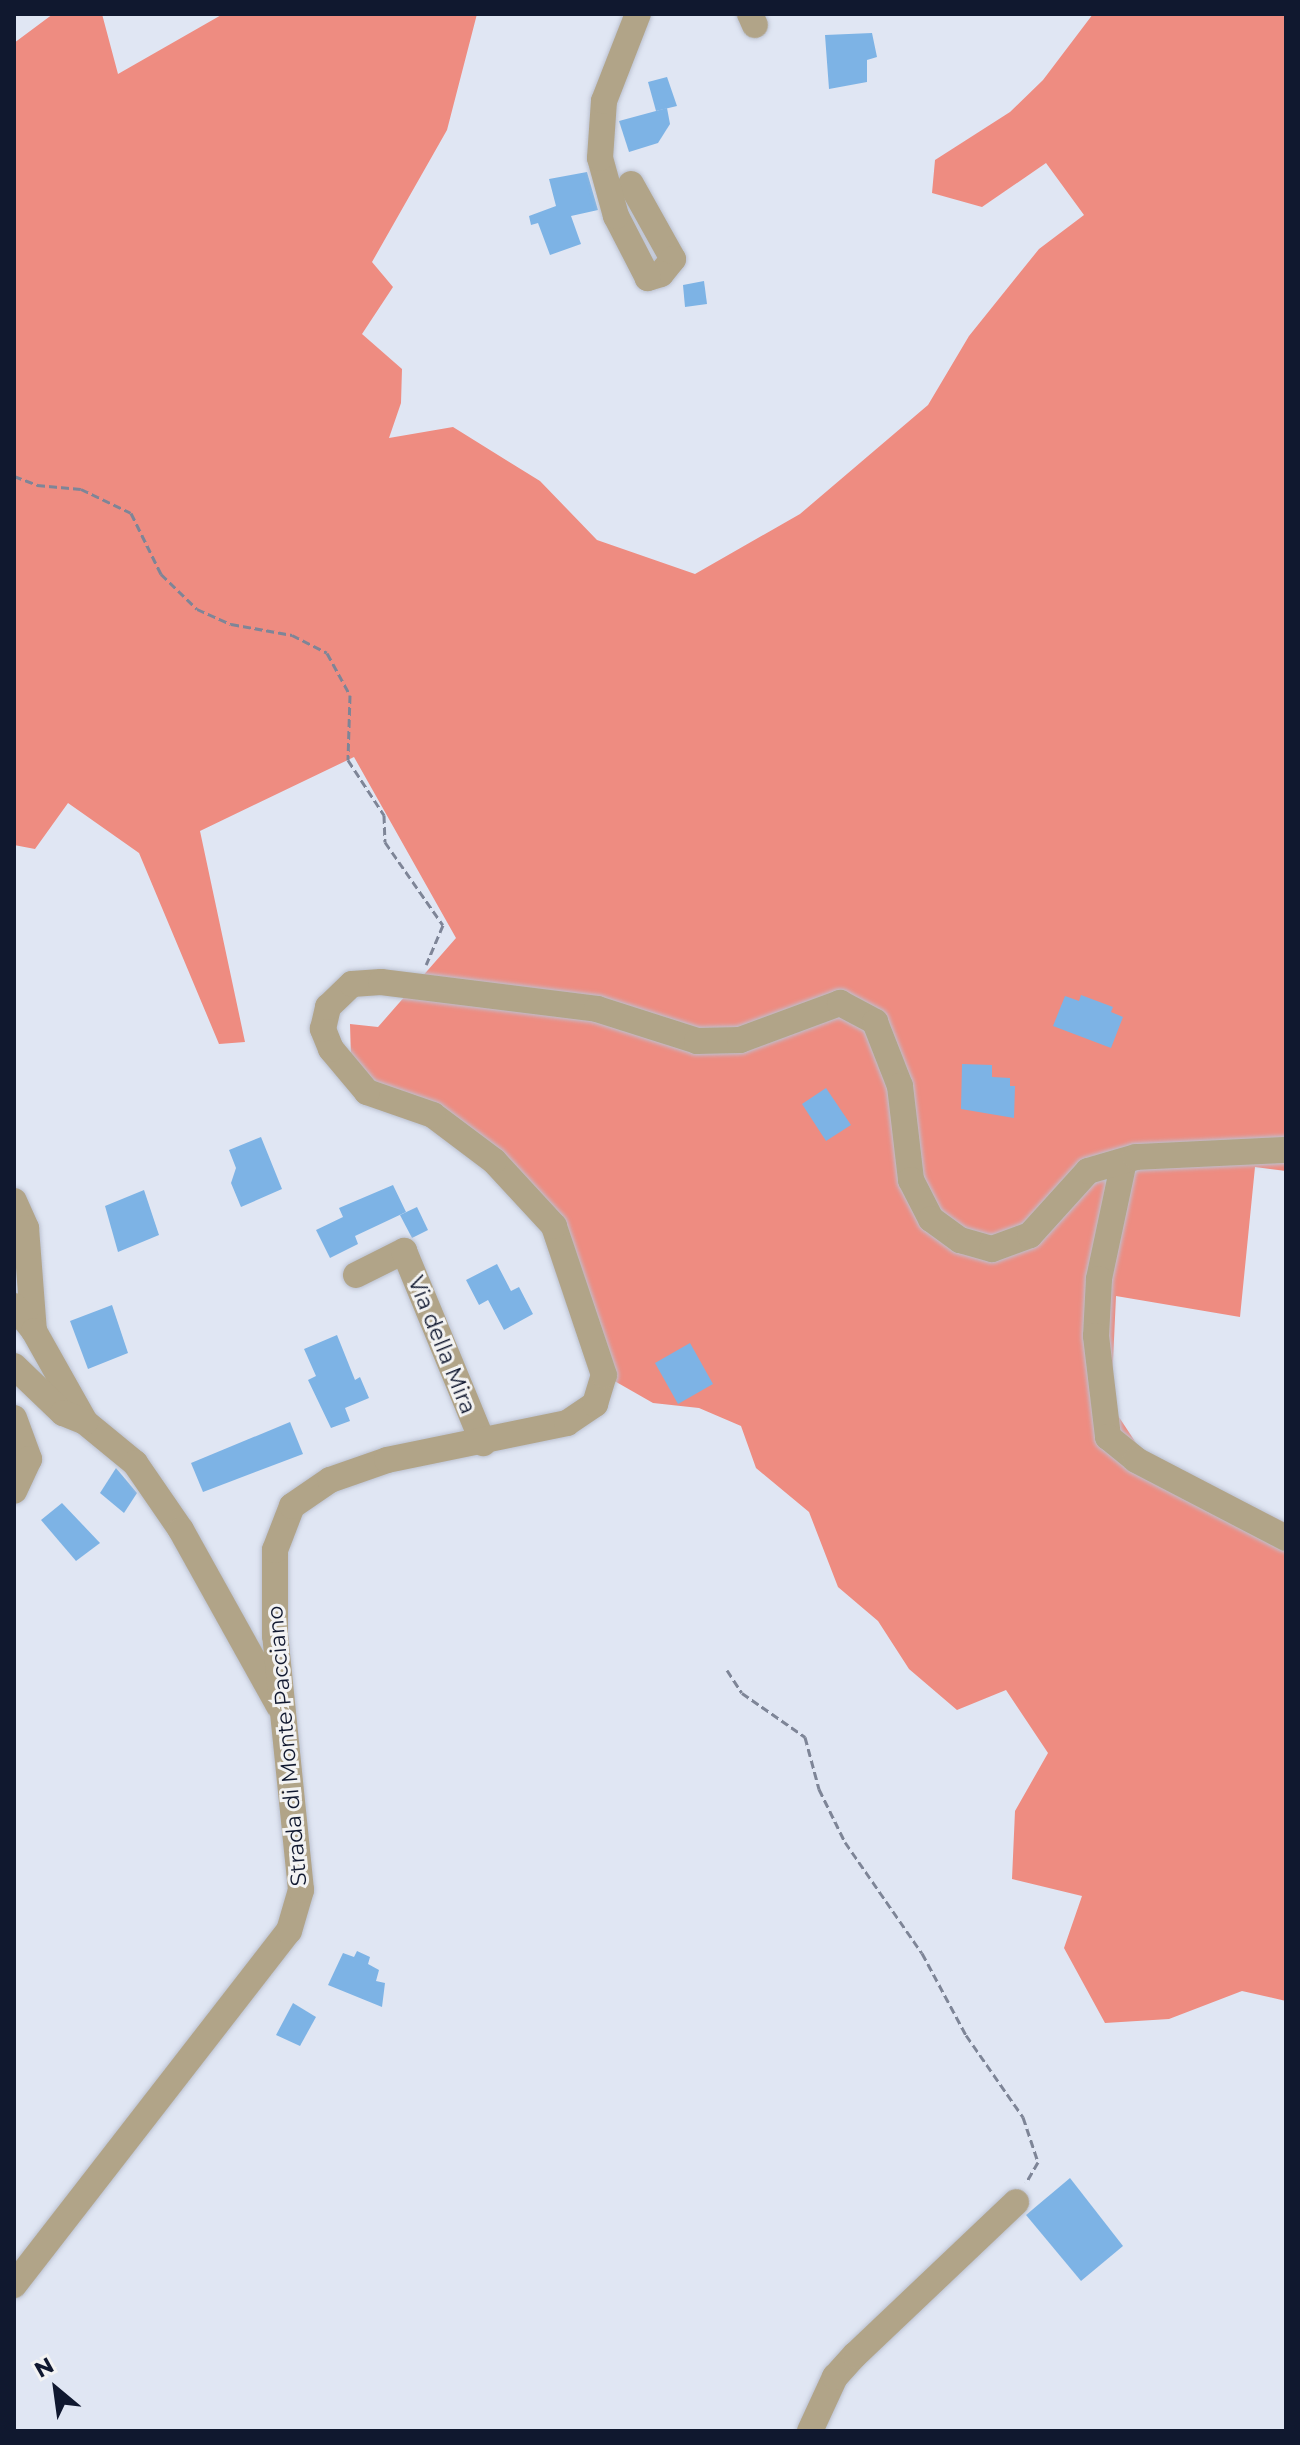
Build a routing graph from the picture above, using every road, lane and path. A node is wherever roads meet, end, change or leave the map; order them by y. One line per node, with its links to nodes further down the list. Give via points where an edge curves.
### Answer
1 (638, 14): 2 (street, via 604,101 600,158 616,216 648,278 661,274 673,259)
2 (631, 184)
3 (14, 476): 4 (path, via 37,485 81,489 131,513 161,574 197,609 231,624 292,635 327,653 350,695 348,760 384,815 385,842 443,925)
4 (416, 986): 6 (street, Strada di Monte Pacciano, via 597,1009 697,1041 740,1040 840,1003 875,1022 900,1086 911,1180 931,1219 960,1240 992,1249 1030,1235 1088,1171); 14 (street, Strada di Monte Pacciano, via 352,984 328,1007 323,1029 331,1049 367,1092 433,1115 494,1161 554,1226 604,1375 595,1404 567,1423)
5 (1286, 1150): 6 (street, Strada di Monte Pacciano)
6 (1124, 1161): 16 (street, via 1099,1279 1096,1336 1108,1437 1136,1460)
7 (14, 1201): 10 (street, via 26,1228)
8 (356, 1275): 14 (street, Via della Mira, via 404,1251)
9 (14, 1306): 10 (street)
10 (34, 1331): 13 (street)
11 (14, 1366): 13 (street, via 63,1413)
12 (14, 1418): 15 (street, via 29,1459)
13 (85, 1422): 18 (street, via 135,1463 181,1530)
14 (483, 1443): 18 (street, Strada di Monte Pacciano, via 387,1460 330,1480 292,1506 275,1550 275,1636)
15 (14, 1491)
16 (1286, 1538)
17 (727, 1670): 19 (path, via 742,1693 805,1737 819,1789 845,1842 922,1953 966,2035 1023,2117 1038,2162)
18 (284, 1714): 20 (street, Strada di Monte Pacciano, via 301,1890 289,1931)
19 (1016, 2202): 21 (street, via 835,2377)
20 (14, 2285)
21 (810, 2431)

